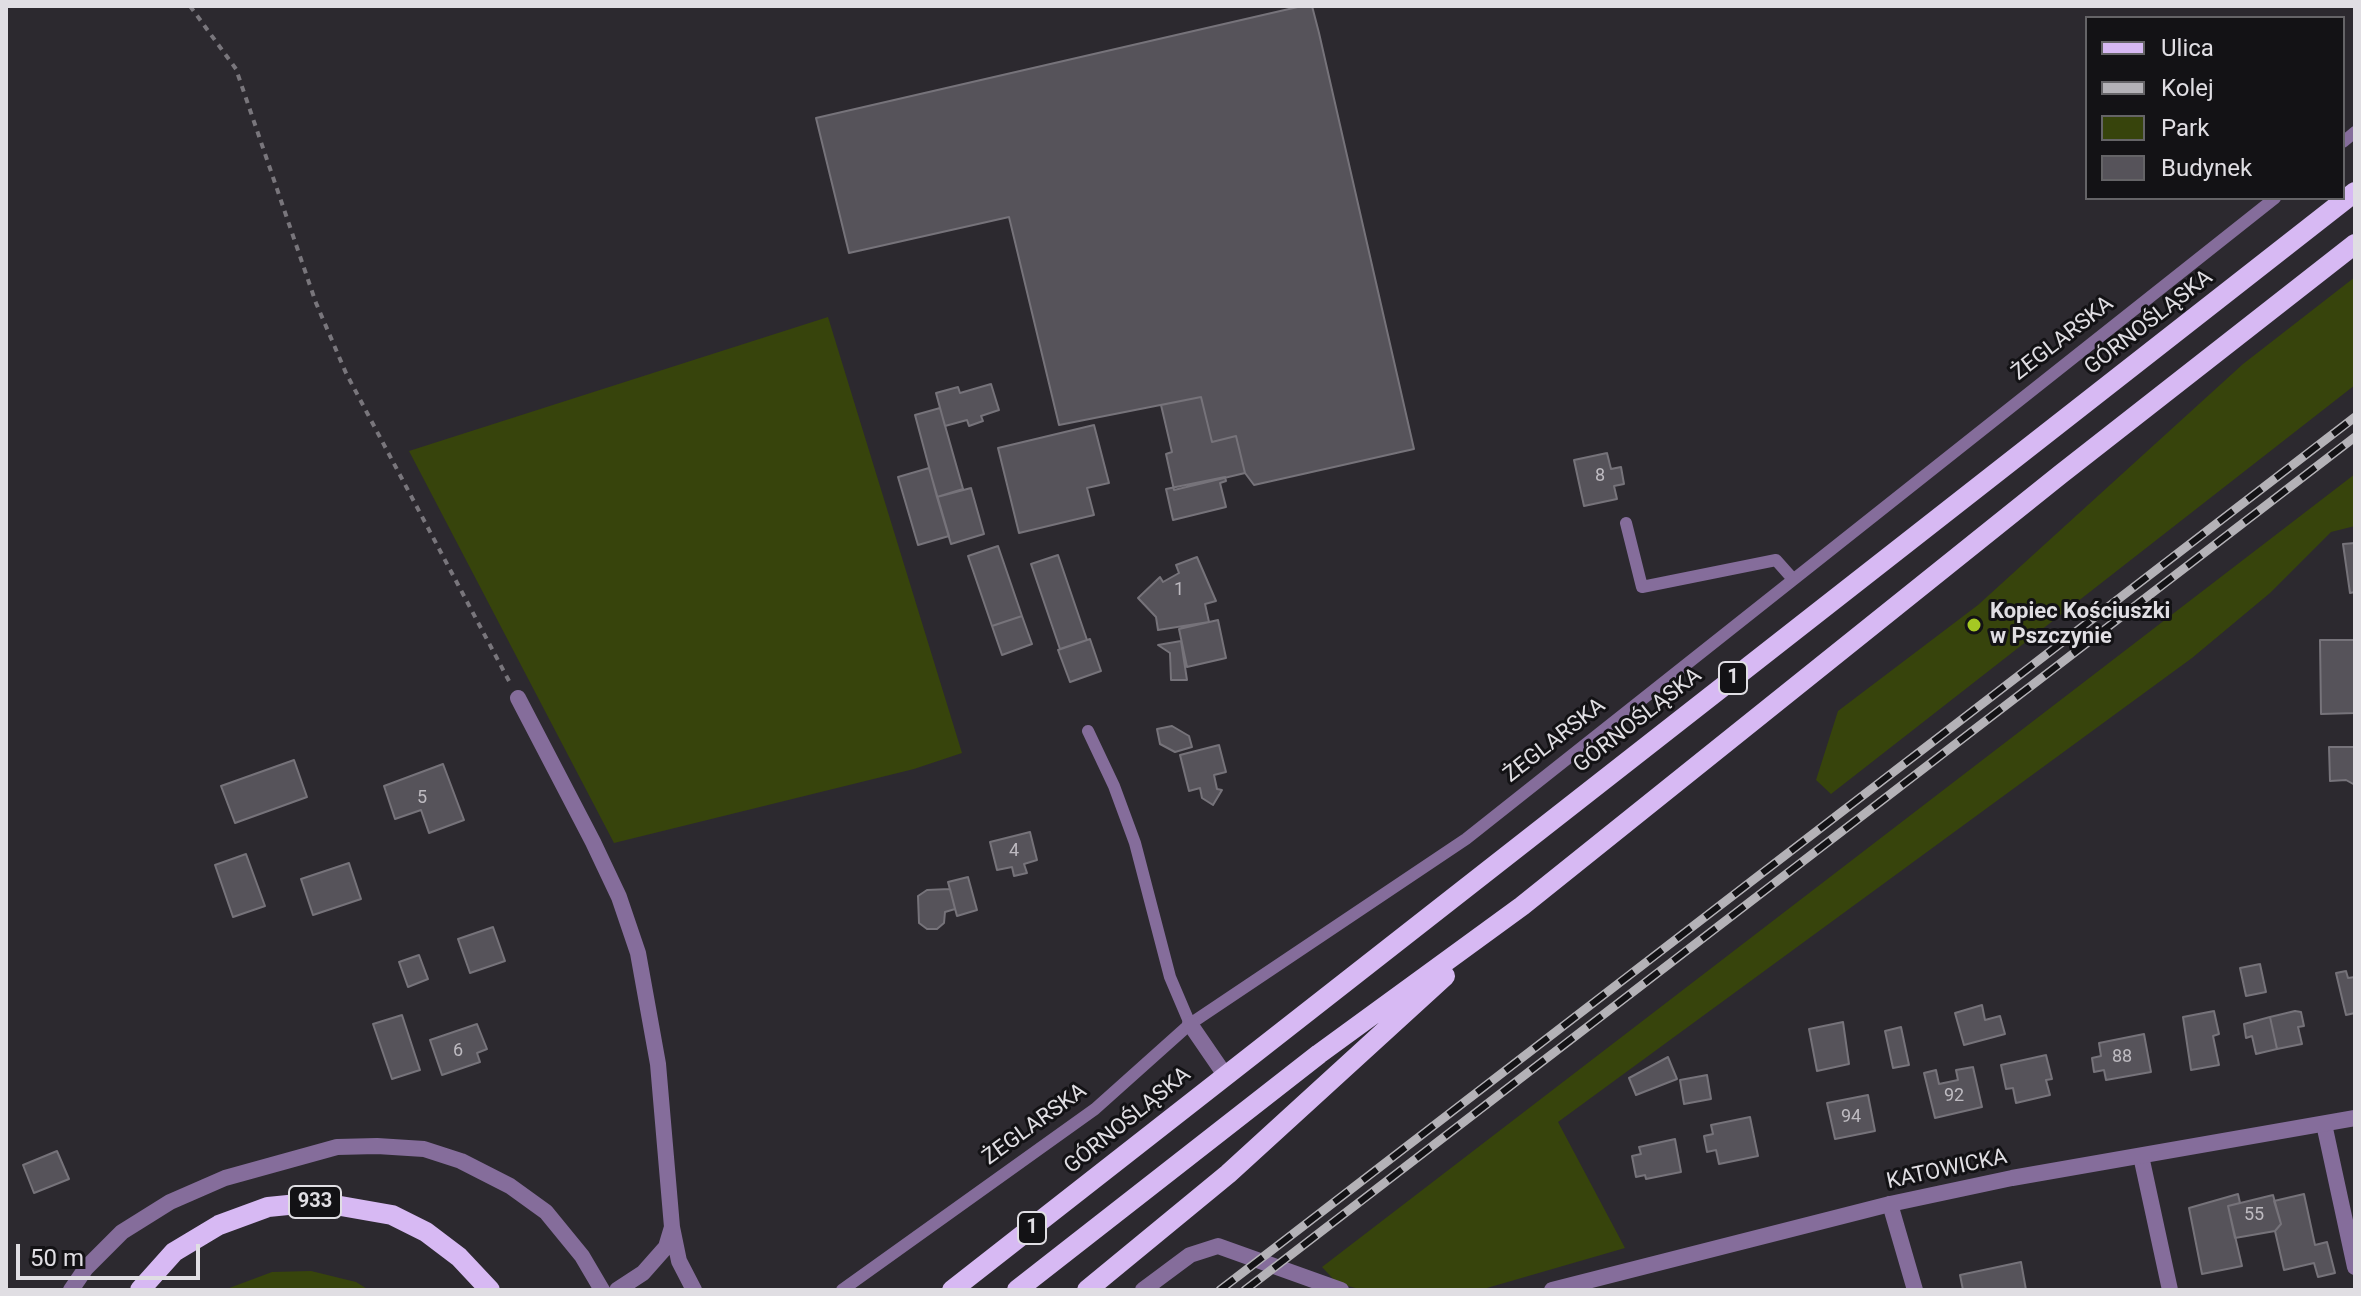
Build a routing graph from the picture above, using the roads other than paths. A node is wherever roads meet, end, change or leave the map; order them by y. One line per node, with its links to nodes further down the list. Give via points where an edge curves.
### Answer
1 (2272, 200): 5 (lane, ŻEGLARSKA)
2 (2345, 200): 10 (main road, GÓRNOŚLĄSKA / 1)
3 (2355, 244): 8 (main road, 1)
4 (1626, 523): 5 (lane, via 1642,587 1776,560)
5 (1792, 578): 9 (lane, ŻEGLARSKA, via 1466,839)
6 (518, 698): 15 (street, via 619,897 638,953 658,1064)
7 (1088, 731): 9 (lane, via 1135,843 1170,977)
8 (1522, 906): 26 (main road, 1, via 1319,1054); 27 (main road, via 1228,1174)
9 (1190, 1024): 10 (street); 24 (lane, ŻEGLARSKA, via 1095,1109)
10 (1225, 1075): 25 (main road, GÓRNOŚLĄSKA / 1)
11 (2355, 1118): 12 (street, KATOWICKA)
12 (2324, 1124): 13 (street, KATOWICKA); 16 (street)
13 (2141, 1156): 14 (street, KATOWICKA); 32 (street)
14 (1890, 1204): 17 (street, KATOWICKA); 31 (street)
15 (672, 1227): 22 (street, via 666,1247 643,1273); 23 (street, via 679,1261)
16 (2355, 1267)
17 (1605, 1284): 30 (street, KATOWICKA)
18 (71, 1290): 21 (street, via 122,1232 170,1202 225,1178 324,1151 377,1146 424,1149 510,1186 546,1212)
19 (140, 1290): 20 (main road, 933, via 174,1252 219,1225 268,1207 318,1202 392,1215 426,1232)
20 (490, 1290)
21 (602, 1290)
22 (617, 1290)
23 (694, 1290)
24 (842, 1290)
25 (952, 1290)
26 (1017, 1290)
27 (1087, 1290)
28 (1143, 1290): 29 (street, via 1190,1255 1218,1246)
29 (1341, 1290)
30 (1552, 1290)
31 (1915, 1290)
32 (2170, 1290)

